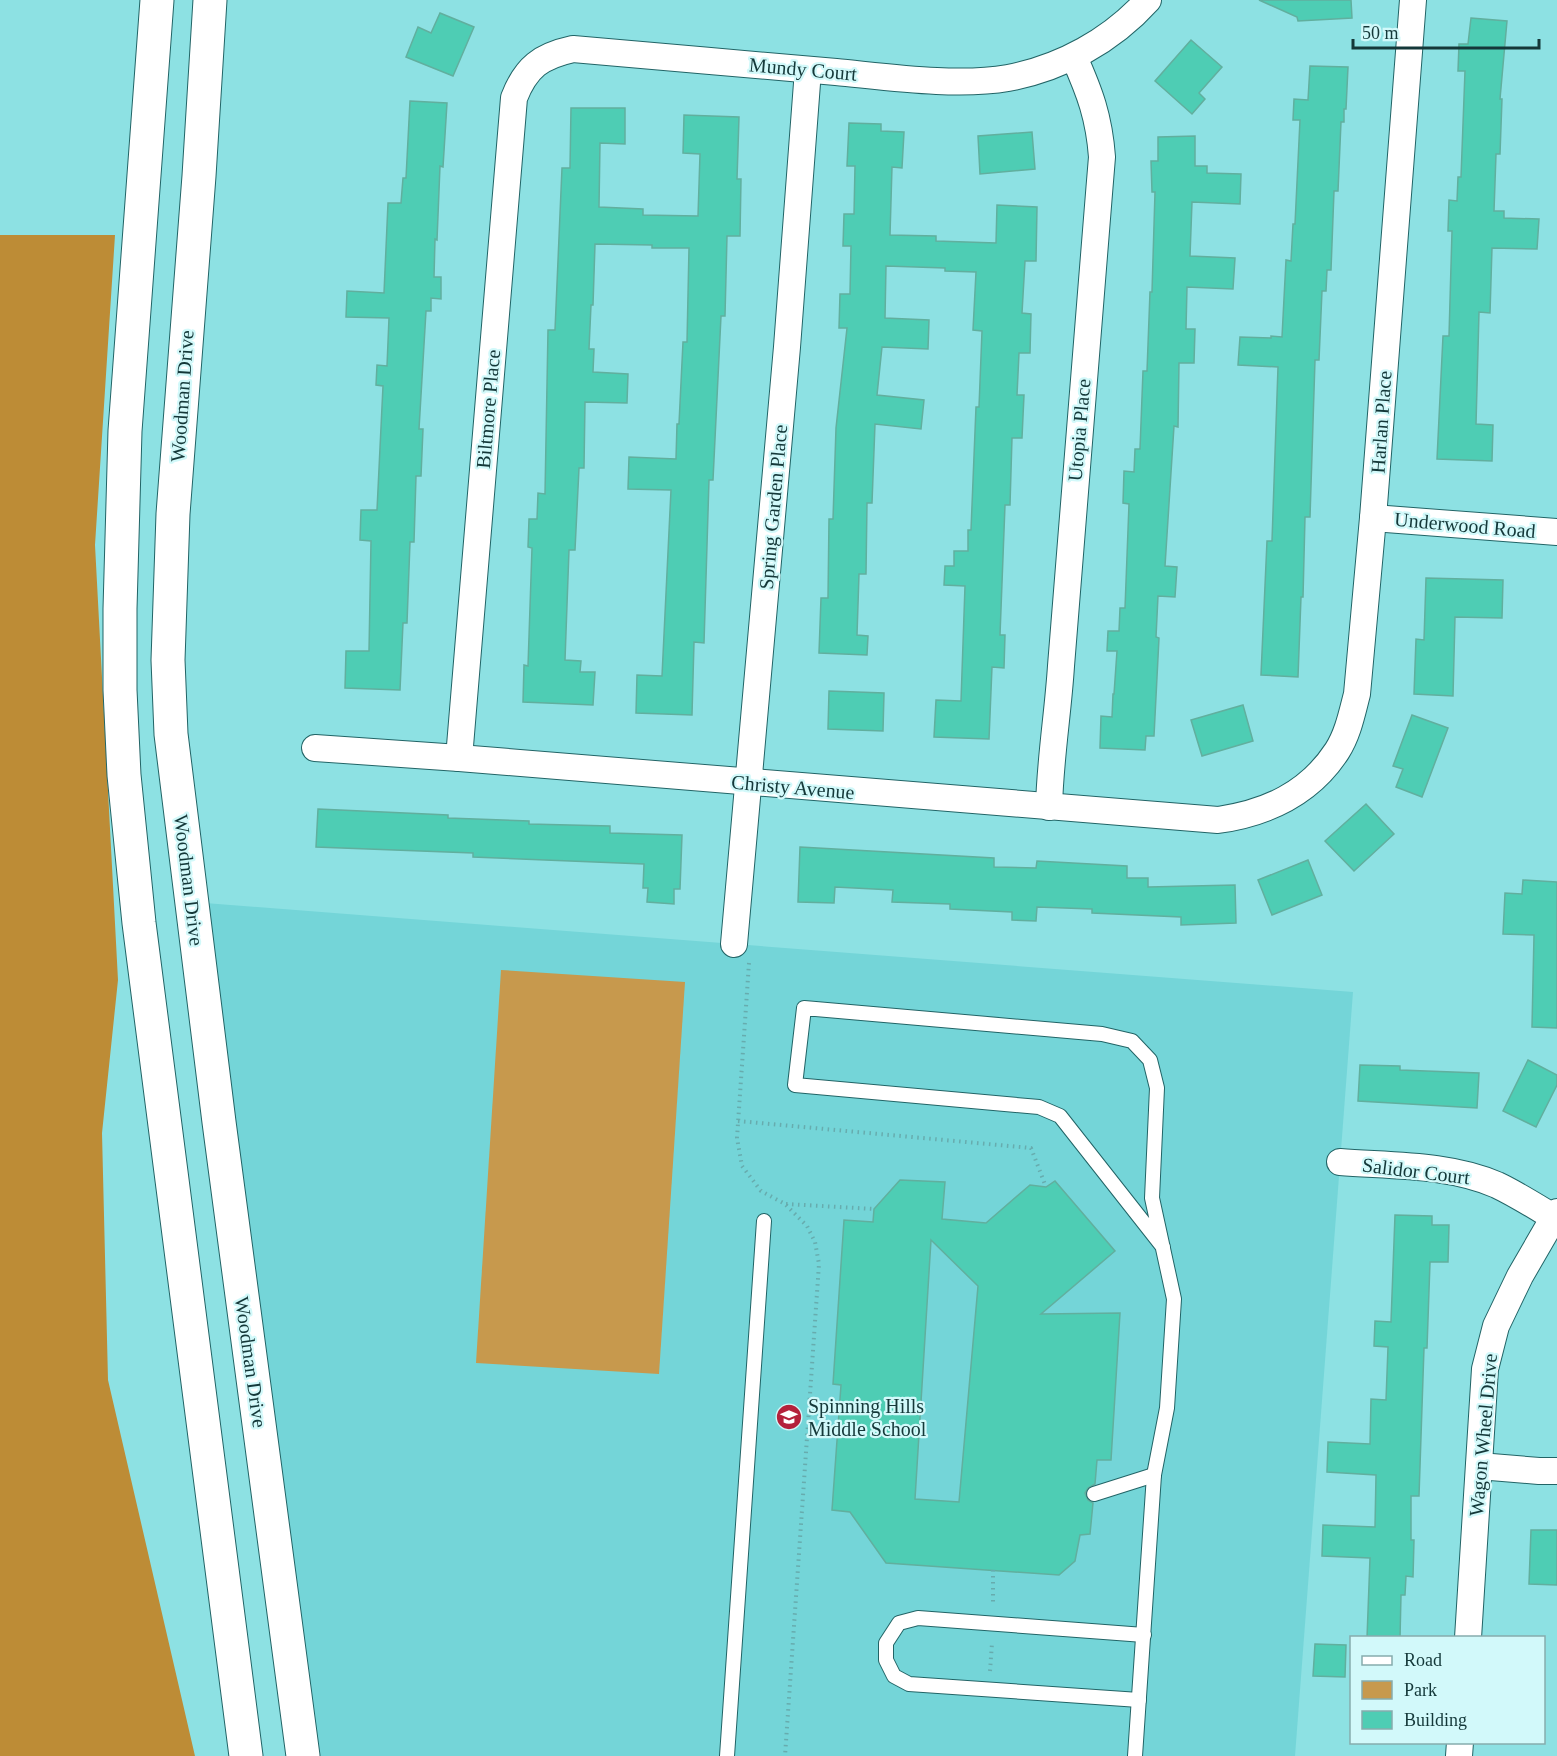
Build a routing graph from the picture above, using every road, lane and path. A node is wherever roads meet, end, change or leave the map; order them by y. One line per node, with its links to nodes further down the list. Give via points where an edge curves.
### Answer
1 (157, 0): 31 (main road, via 125,443 120,609 124,775 139,923)
2 (210, 0): 32 (main road, Woodman Drive, via 173,514 168,660 171,734)
3 (1148, 0): 5 (street, Mundy Court, via 1108,36)
4 (1413, 0): 8 (street, Harlan Place)
5 (1074, 57): 7 (street, Mundy Court, via 1007,78 972,81); 13 (street, Utopia Place, via 1092,98 1102,158)
6 (534, 65): 7 (street, Mundy Court, via 573,49); 11 (street, Biltmore Place, via 514,98)
7 (808, 70): 12 (street, Spring Garden Place)
8 (1373, 518): 9 (street, Underwood Road); 14 (street, Harlan Place, via 1357,694 1350,723 1338,750 1321,771 1293,796)
9 (1557, 532)
10 (315, 748): 11 (street, Christy Avenue)
11 (459, 758): 12 (street, Christy Avenue)
12 (749, 783): 13 (street, Christy Avenue); 15 (street, Spring Garden Place)
13 (1049, 807): 14 (street, Christy Avenue, via 1218,820)
14 (1271, 808)
15 (734, 944): 16 (path, via 749,961)
16 (738, 1121): 18 (path, via 1031,1148); 19 (path, via 742,1166 761,1191)
17 (1340, 1162): 21 (street, Salidor Court, via 1467,1176 1496,1185)
18 (1046, 1187)
19 (785, 1204): 20 (path); 34 (path, via 807,1226 819,1264)
20 (874, 1209)
21 (1555, 1214): 24 (street, Wagon Wheel Drive, via 1496,1326 1485,1369)
22 (764, 1221): 33 (lane)
23 (1163, 1246): 23 (lane, via 1152,1198 1157,1088 1150,1060 1132,1041 1102,1034 804,1008 795,1085 1039,1107 1060,1116); 26 (lane, via 1174,1299 1167,1408)
24 (1479, 1467): 25 (street); 29 (street, Wagon Wheel Drive)
25 (1557, 1471)
26 (1154, 1475): 27 (lane); 28 (lane)
27 (1094, 1494)
28 (1144, 1635): 30 (lane); 30 (lane, via 918,1617 899,1623 886,1643 886,1660 894,1676 909,1684)
29 (1468, 1636)
30 (1139, 1700): 35 (lane)
31 (246, 1756)
32 (303, 1756)
33 (727, 1756)
34 (785, 1756)
35 (1135, 1756)

